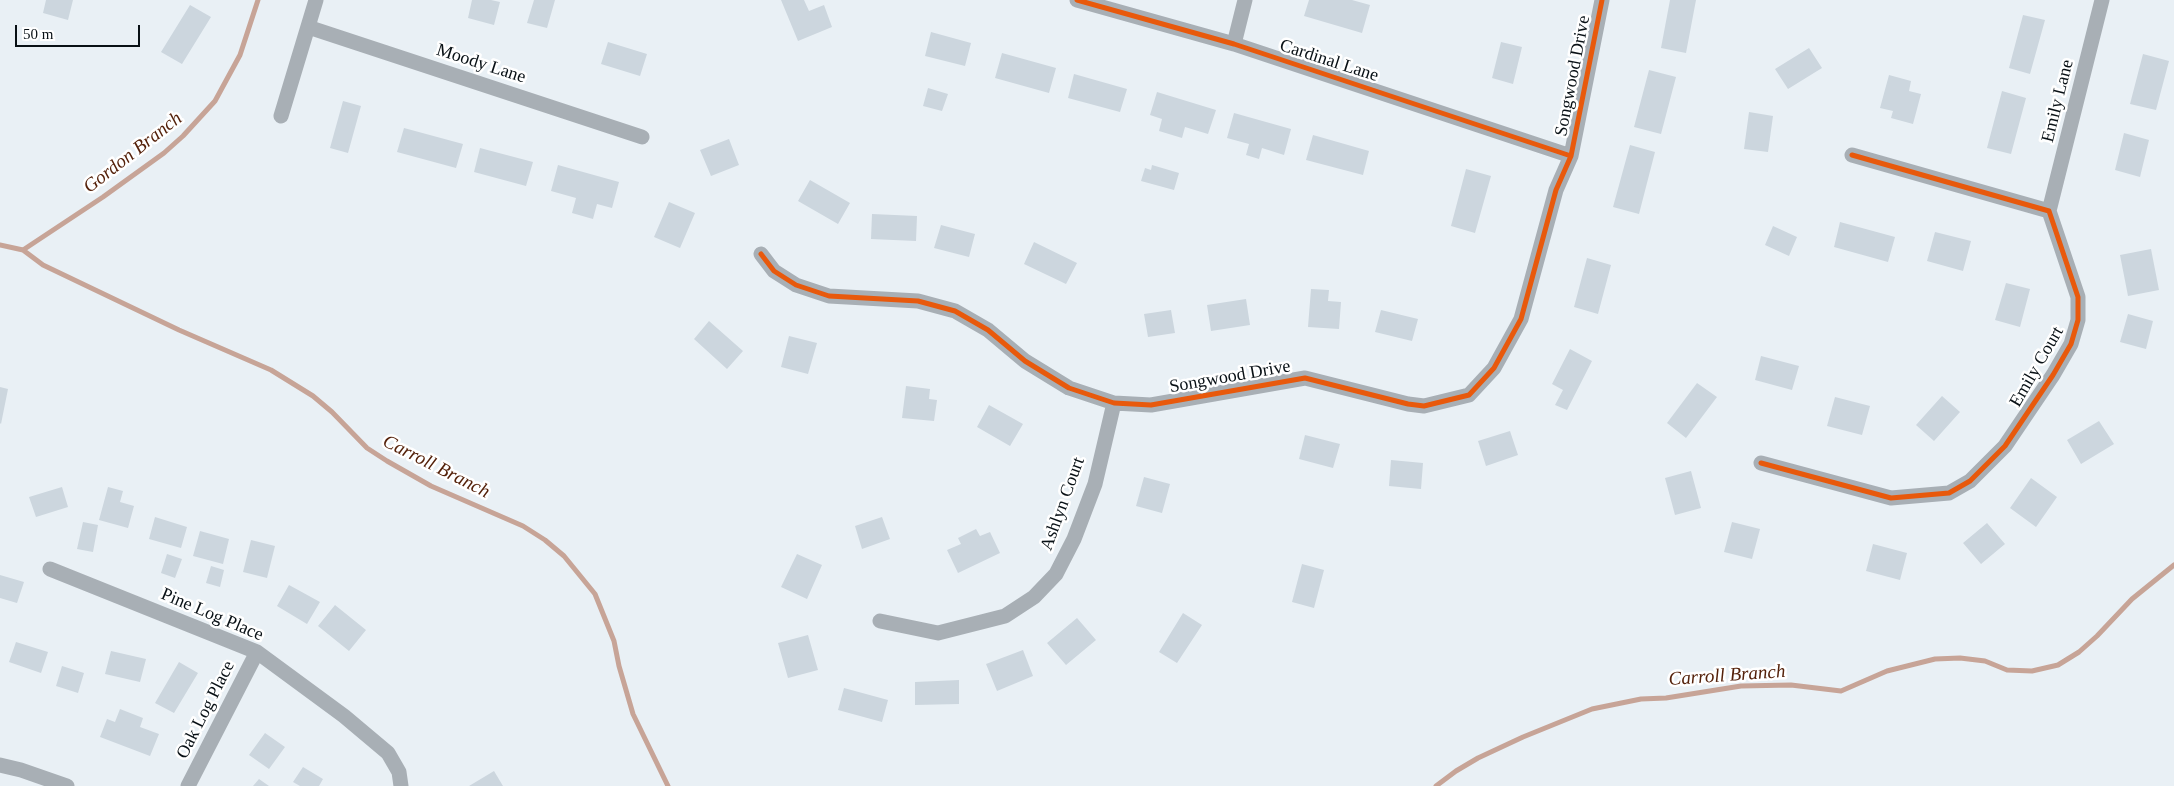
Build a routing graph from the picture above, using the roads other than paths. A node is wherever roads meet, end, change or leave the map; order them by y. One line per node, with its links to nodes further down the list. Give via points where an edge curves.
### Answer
1 (316, 0): 6 (street)
2 (1077, 0): 7 (street, Cardinal Lane)
3 (1245, 0): 7 (street)
4 (1602, 0): 11 (street, Songwood Drive)
5 (2102, 0): 12 (street, Emily Lane)
6 (308, 27): 8 (street); 9 (street, Moody Lane)
7 (1234, 44): 11 (street, Cardinal Lane)
8 (281, 116)
9 (642, 137)
10 (1852, 155): 12 (street)
11 (1571, 156): 14 (street, Songwood Drive, via 1556,190 1521,319 1494,368 1469,395 1424,406 1305,378 1151,406)
12 (2049, 211): 15 (street, Emily Court, via 2078,298 2078,320 2070,344 2053,375 2006,446 1976,476 1949,493 1891,498)
13 (761, 254): 14 (street, Songwood Drive, via 774,271 796,285 829,296 918,301 955,311 988,330 1025,361 1069,388)
14 (1114, 403): 17 (street, Ashlyn Court, via 1095,484 1074,539 1056,574 1034,597 1005,616 938,633)
15 (1761, 463)
16 (50, 569): 18 (street, Pine Log Place)
17 (880, 620)
18 (257, 652): 21 (street, Oak Log Place); 22 (street, Pine Log Place, via 388,753 399,772)
19 (0, 765): 20 (street)
20 (62, 785)
21 (188, 786)
22 (401, 786)

